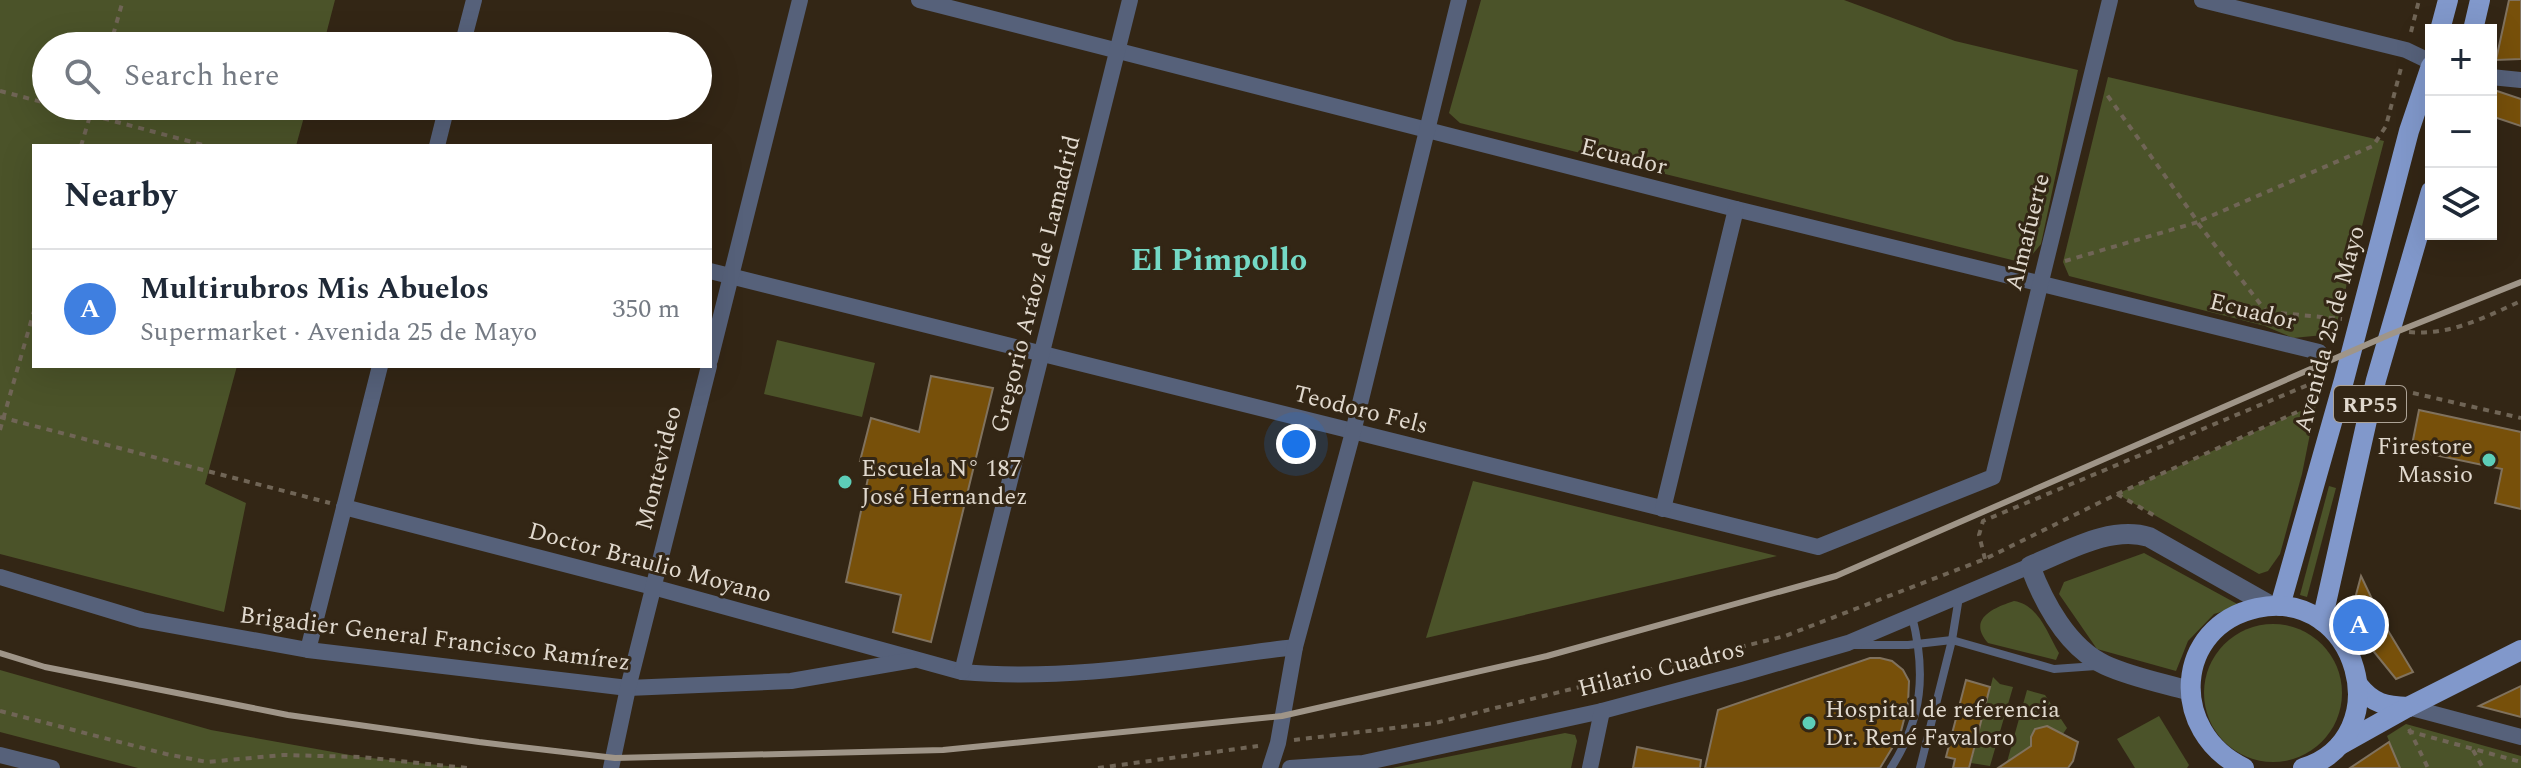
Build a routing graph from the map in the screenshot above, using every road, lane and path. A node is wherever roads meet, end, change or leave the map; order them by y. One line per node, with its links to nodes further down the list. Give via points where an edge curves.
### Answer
1 (123, 0): 14 (path)
2 (474, 0): 15 (street)
3 (800, 0): 37 (street, Montevideo)
4 (919, 0): 16 (street, Ecuador)
5 (1130, 0): 16 (street, Gregorio Aráoz de Lamadrid)
6 (1459, 0): 28 (street)
7 (2110, 0): 19 (street, Almafuerte)
8 (2202, 0): 17 (street)
9 (2419, 0): 17 (path)
10 (2448, 0): 12 (main road)
11 (2480, 0): 13 (main road)
12 (2442, 24)
13 (2474, 24)
14 (114, 32)
15 (466, 32)
16 (1118, 50): 28 (street, Ecuador); 44 (street, Gregorio Aráoz de Lamadrid)
17 (2406, 50): 18 (street); 34 (path, via 2386,126 2373,146)
18 (2425, 61)
19 (2092, 74): 34 (path); 36 (street, Almafuerte)
20 (2497, 78): 21 (street)
21 (2521, 80)
22 (2425, 82): 66 (main road, Avenida 25 de Mayo / RP55)
23 (0, 91): 24 (path)
24 (32, 99)
25 (89, 120): 29 (path)
26 (109, 120): 30 (path)
27 (444, 120): 31 (street)
28 (1427, 130): 32 (street, Ecuador); 54 (street)
29 (82, 144)
30 (199, 144)
31 (438, 144)
32 (1736, 209): 36 (street, Ecuador); 58 (street)
33 (2425, 212): 68 (main road, RP55, via 2376,380)
34 (2198, 222): 36 (path); 41 (path, via 2269,312)
35 (712, 271): 37 (street, Teodoro Fels)
36 (2042, 275): 41 (street, Ecuador); 55 (street, Almafuerte)
37 (731, 276): 42 (street, Montevideo); 44 (street, Teodoro Fels)
38 (2521, 301): 40 (path, via 2434,334)
39 (32, 318): 50 (path)
40 (2411, 332)
41 (2288, 345): 43 (street, Ecuador); 47 (path)
42 (712, 351)
43 (2319, 352)
44 (1043, 354): 54 (street, Teodoro Fels); 77 (street, Gregorio Aráoz de Lamadrid)
45 (379, 368): 57 (street)
46 (708, 368): 64 (street, Montevideo)
47 (2316, 381): 49 (path); 60 (path, via 1983,521 1979,535)
48 (2413, 393): 52 (path)
49 (2316, 404): 51 (path); 56 (path)
50 (2, 418): 53 (path); 57 (path)
51 (2314, 418)
52 (2521, 418)
53 (0, 430)
54 (1353, 432): 58 (street, Teodoro Fels); 72 (street)
55 (1993, 477): 58 (street, Teodoro Fels, via 1818,547)
56 (2117, 494): 59 (path); 60 (path)
57 (344, 507): 64 (street, Doctor Braulio Moyano); 73 (street)
58 (1663, 509)
59 (2167, 523)
60 (1985, 559): 63 (path); 88 (path, via 1785,636 1435,723)
61 (2030, 566): 63 (street, Hilario Cuadros); 66 (street, Hilario Cuadros, via 2105,536 2136,533); 76 (street, via 2072,641)
62 (0, 577): 73 (street, Brigadier General Francisco Ramírez, via 142,620)
63 (1993, 580): 65 (street, Hilario Cuadros)
64 (653, 587): 75 (street, Doctor Braulio Moyano); 79 (street, Montevideo)
65 (1959, 595): 67 (street, Hilario Cuadros); 69 (lane)
66 (2276, 606): 68 (main road); 80 (main road, via 2243,612 2210,635 2192,671)
67 (1912, 615): 70 (lane); 71 (street, Hilario Cuadros)
68 (2322, 621): 78 (main road, via 2348,649)
69 (1952, 640): 70 (lane); 76 (lane, via 2054,669); 102 (lane)
70 (1918, 642): 71 (lane); 101 (lane, via 1918,701 1912,727)
71 (1842, 645): 82 (street, Hilario Cuadros)
72 (1295, 647): 77 (street, Doctor Braulio Moyano, via 1087,672); 88 (street)
73 (308, 650): 79 (street, Brigadier General Francisco Ramírez)
74 (2521, 650): 83 (main road)
75 (918, 659): 77 (street, Doctor Braulio Moyano); 79 (street, Brigadier General Francisco Ramírez, via 791,681)
76 (2106, 665): 80 (street)
77 (962, 672)
78 (2359, 686): 83 (main road, via 2368,698); 90 (main road, via 2352,723)
79 (628, 688): 96 (street, Montevideo)
80 (2190, 691): 103 (main road, via 2202,733 2216,751)
81 (0, 711): 95 (path, via 207,762 283,755)
82 (1602, 711): 93 (street, Hilario Cuadros); 100 (street)
83 (2407, 715): 84 (path); 86 (street); 90 (main road)
84 (2409, 730): 85 (path); 89 (path); 106 (path)
85 (2399, 736)
86 (2521, 737)
87 (2468, 741): 89 (path)
88 (1278, 743): 97 (path); 98 (street)
89 (2472, 748): 92 (path); 107 (path)
90 (2332, 751): 104 (main road); 105 (main road)
91 (0, 755): 94 (street)
92 (2521, 762)
93 (1365, 766): 99 (street, Hilario Cuadros)
94 (52, 768)
95 (467, 768)
96 (611, 768)
97 (1098, 768)
98 (1270, 768)
99 (1290, 768)
100 (1590, 768)
101 (1891, 768)
102 (1920, 768)
103 (2244, 768)
104 (2303, 768)
105 (2313, 768)
106 (2428, 768)
107 (2483, 768)

